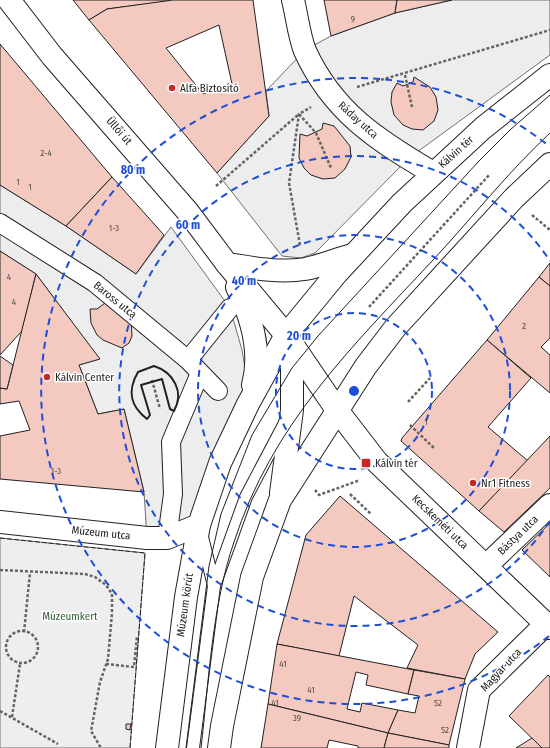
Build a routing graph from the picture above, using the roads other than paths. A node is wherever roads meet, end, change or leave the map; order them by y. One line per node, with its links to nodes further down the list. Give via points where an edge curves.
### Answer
1 (9, 0): 8 (main road, Üllői út, via 52,56 188,212)
2 (293, 0): 5 (main road, Ráday utca, via 305,50 331,95 351,117 383,142)
3 (550, 75): 5 (main road, Kálvin tér, via 483,128)
4 (550, 164): 15 (main road, via 514,198 395,328)
5 (433, 173): 7 (main road, Kálvin tér)
6 (0, 223): 11 (street, Baross utca, via 95,283)
7 (353, 255): 8 (main road, Kálvin tér, via 306,269 268,270); 10 (main road, Kálvin tér)
8 (227, 264): 10 (main road); 13 (main road, Kálvin tér, via 249,314 256,344 257,370)
9 (230, 308): 11 (street)
10 (286, 335): 13 (main road, Kálvin tér); 14 (main road, via 292,368); 15 (main road)
11 (194, 366): 12 (street, Baross utca); 20 (street, via 171,442 173,494)
12 (218, 390)
13 (248, 404): 19 (main road, Kálvin tér, via 220,462)
14 (292, 410): 16 (main road); 22 (lane, Múzeum körút, via 246,497)
15 (337, 410): 16 (main road); 21 (main road, Kecskeméti utca, via 377,462)
16 (280, 500): 24 (main road, via 252,577)
17 (550, 505): 21 (main road, Bástya utca)
18 (0, 522): 20 (main road, Múzeum utca)
19 (199, 525): 20 (main road, Múzeum utca); 22 (lane, Múzeum körút); 25 (main road, Múzeum körút, via 186,597)
20 (167, 538)
21 (486, 566): 23 (main road, Kecskeméti utca)
22 (214, 586): 26 (lane, Múzeum körút)
23 (548, 626): 29 (main road, Magyar utca, via 479,690)
24 (222, 726): 27 (lane); 28 (main road)
25 (167, 748)
26 (193, 748)
27 (210, 748)
28 (219, 748)
29 (468, 748)

